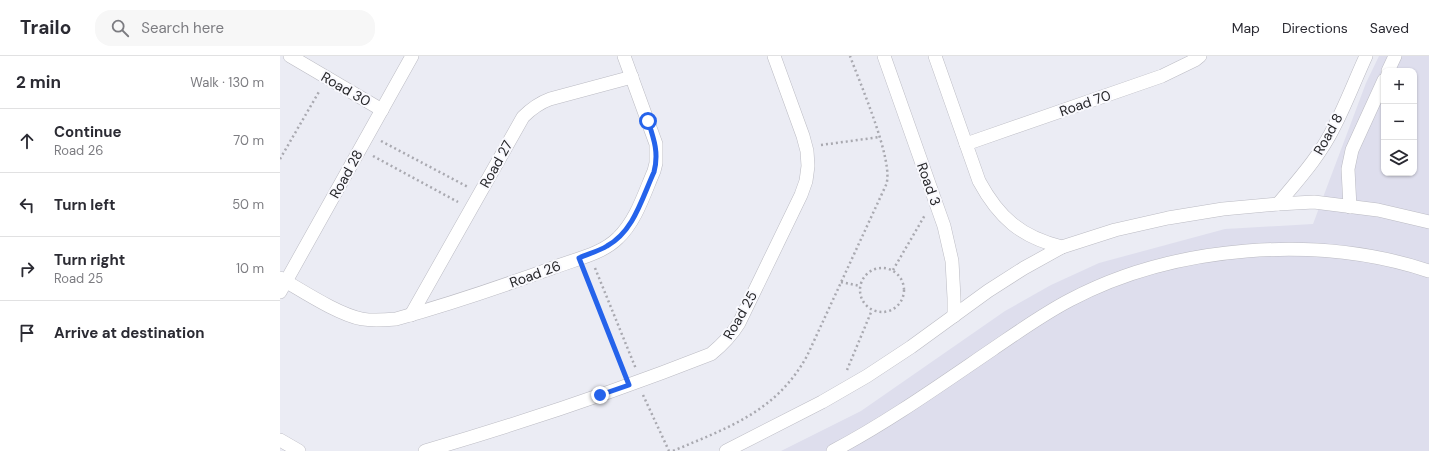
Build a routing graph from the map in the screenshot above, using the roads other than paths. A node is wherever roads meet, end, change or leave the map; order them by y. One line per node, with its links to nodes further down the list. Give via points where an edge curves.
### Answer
1 (290, 56): 13 (street, Road 30)
2 (412, 56): 13 (street, Road 28)
3 (624, 56): 11 (street, Road 26)
4 (774, 56): 26 (street, Road 25, via 806,147 806,181 734,332 711,354 529,419)
5 (884, 56): 22 (street, Road 3, via 944,226 952,262)
6 (935, 56): 14 (street)
7 (1200, 56): 14 (street, Road 70, via 1162,76)
8 (1366, 56): 15 (street, Road 8, via 1334,128 1318,154)
9 (1395, 56): 10 (street)
10 (1389, 68)
11 (632, 77): 21 (street, Road 27, via 550,99 530,109 516,127); 21 (street, Road 26, via 656,144 656,163 636,212 625,231 608,246 584,256 494,289)
12 (1381, 87): 16 (street, Road 8, via 1352,150 1348,169)
13 (382, 110): 20 (street, Road 28)
14 (966, 144): 18 (street, via 979,181 999,212 1012,225 1028,235)
15 (1278, 204): 16 (street, via 1314,202); 18 (street, via 1168,218)
16 (1350, 207): 17 (street, via 1378,210)
17 (1429, 222)
18 (1062, 246): 22 (street, via 988,291)
19 (1429, 271): 27 (street, via 1361,255 1307,249 1254,250 1155,266 1111,280 1069,300 884,421)
20 (282, 284): 21 (street, Road 26, via 354,317 380,320)
21 (411, 315)
22 (954, 316): 24 (street, via 867,376)
23 (280, 440): 25 (street)
24 (729, 450)
25 (299, 451)
26 (425, 451)
27 (832, 451)

